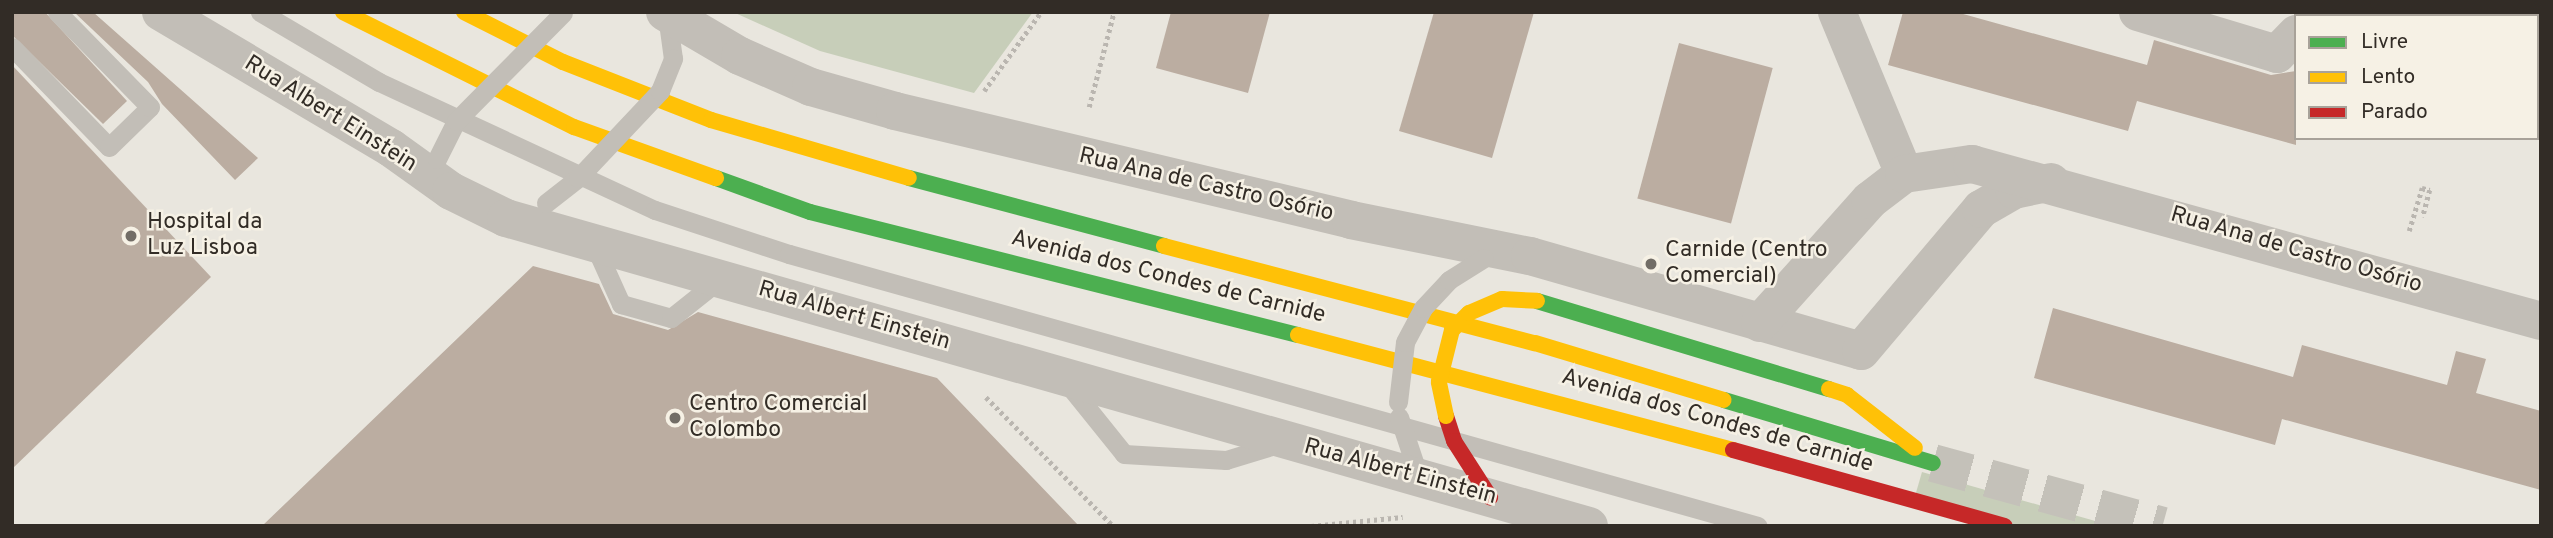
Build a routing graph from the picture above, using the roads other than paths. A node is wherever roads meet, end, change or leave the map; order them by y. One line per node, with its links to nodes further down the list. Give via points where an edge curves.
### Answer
1 (57, 12): 11 (lane, via 150,107 103,153)
2 (161, 12): 12 (street, Rua Albert Einstein, via 391,148)
3 (260, 12): 22 (lane, via 379,82 655,210 789,254)
4 (343, 12): 29 (main road, Avenida dos Condes de Carnide, via 573,127 810,212 1517,390)
5 (464, 12): 23 (main road, Avenida dos Condes de Carnide, bridge, via 563,62 711,120 960,193 1535,343 1933,463 1847,395 1537,301 1502,299 1469,313 1452,330 1439,382)
6 (1838, 12): 13 (street)
7 (2138, 12): 10 (street, via 2277,54)
8 (563, 13): 12 (lane, bridge, via 456,121)
9 (666, 13): 15 (lane, bridge, via 673,59 660,91 578,178 546,203); 17 (street, Rua Ana de Castro Osório, via 740,56 811,86 895,111 1351,220)
10 (2294, 36)
11 (12, 47)
12 (433, 168): 15 (street, Rua Albert Einstein)
13 (1903, 174): 14 (street, Rua Ana de Castro Osório, via 1972,164); 20 (street, Rua Ana de Castro Osório, via 1870,200)
14 (2051, 182): 19 (street, Rua Ana de Castro Osório); 20 (street, Rua Ana de Castro Osório, via 2014,190 1981,209 1861,352)
15 (506, 218): 16 (street, Rua Albert Einstein)
16 (594, 243): 18 (street, Rua Albert Einstein); 18 (lane, via 621,304 671,318)
17 (1530, 256): 20 (street, Rua Ana de Castro Osório); 22 (lane, bridge, via 1484,258 1449,280 1423,308 1405,342)
18 (720, 279): 21 (street, Rua Albert Einstein)
19 (2541, 321)
20 (1760, 323)
21 (1062, 377): 24 (street, Rua Albert Einstein); 24 (lane, via 1124,454 1226,460)
22 (1400, 426): 23 (lane); 25 (lane)
23 (1454, 441): 26 (main road); 28 (lane)
24 (1286, 442): 25 (street, Rua Albert Einstein)
25 (1419, 478): 26 (street, Rua Albert Einstein)
26 (1490, 497): 27 (street, Rua Albert Einstein)
27 (1589, 526)
28 (1758, 526)
29 (2005, 526)

